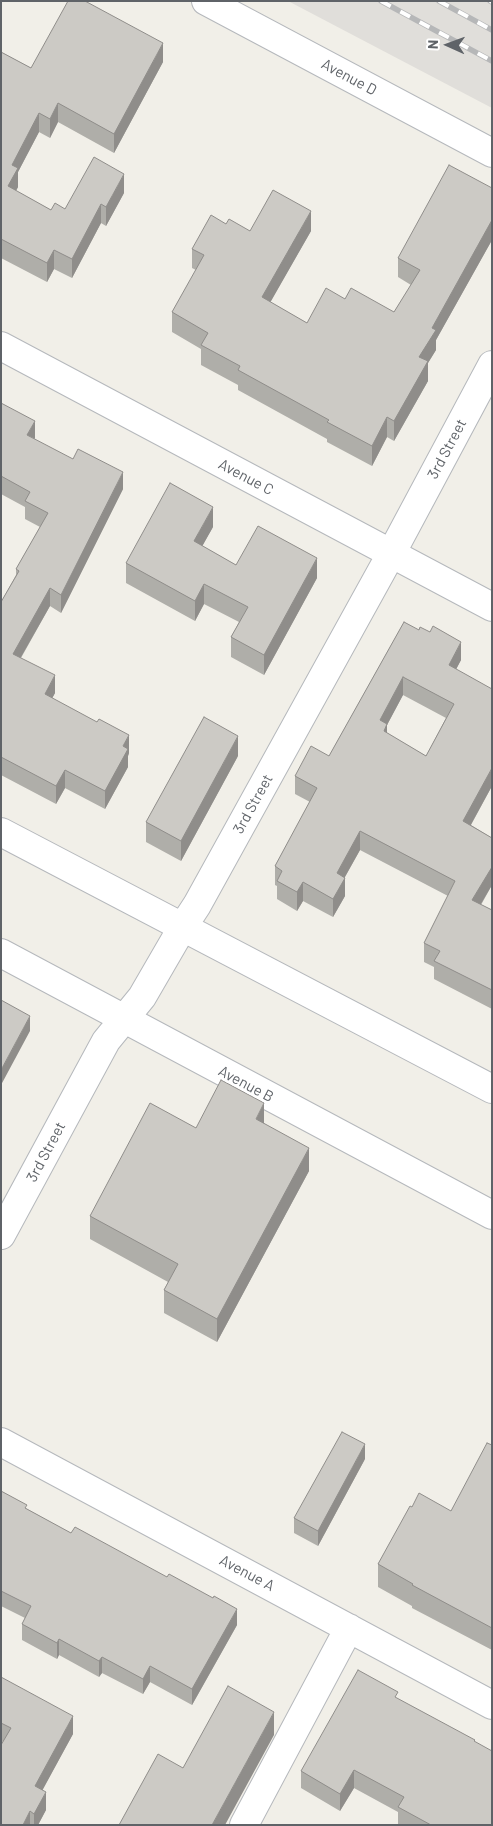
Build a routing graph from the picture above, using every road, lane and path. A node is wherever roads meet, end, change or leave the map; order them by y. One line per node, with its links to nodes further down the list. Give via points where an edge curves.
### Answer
1 (206, 1): 2 (street, Avenue D)
2 (492, 152)
3 (1, 346): 5 (street, Avenue C)
4 (492, 365): 5 (street, 3rd Street)
5 (391, 554): 6 (street, Avenue C); 8 (street, 3rd Street)
6 (492, 607)
7 (1, 832): 8 (street)
8 (182, 928): 10 (street, 3rd Street, via 142,997); 11 (street)
9 (1, 953): 10 (street, Avenue B)
10 (124, 1019): 12 (street, Avenue B); 13 (street, 3rd Street, via 106,1041)
11 (492, 1089)
12 (492, 1215)
13 (1, 1235)
14 (1, 1442): 15 (street, Avenue A)
15 (349, 1628): 16 (street, Avenue A); 17 (street)
16 (492, 1705)
17 (244, 1825)

